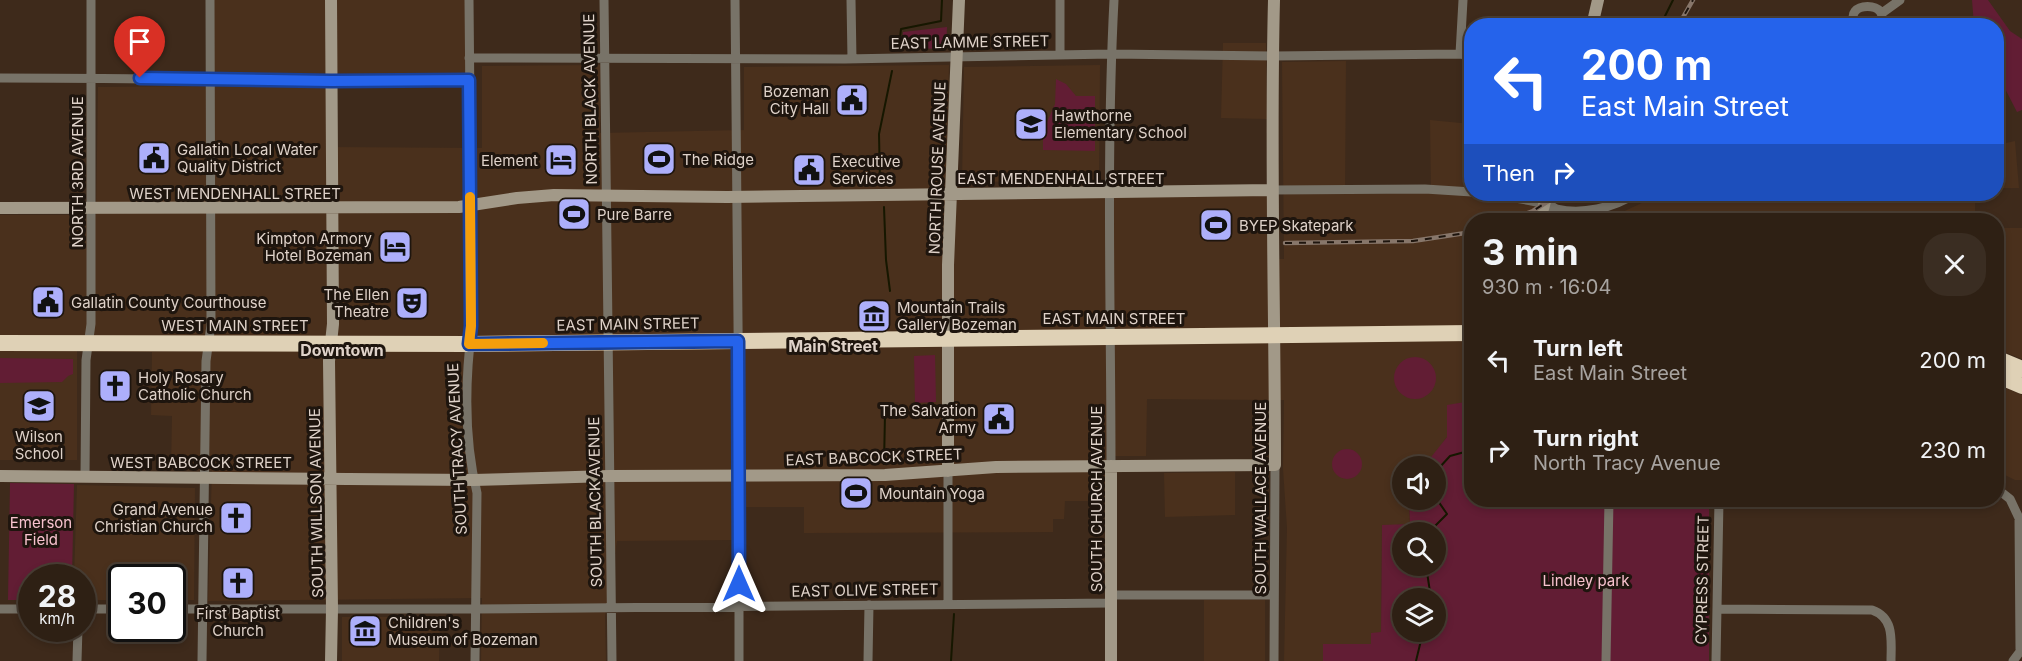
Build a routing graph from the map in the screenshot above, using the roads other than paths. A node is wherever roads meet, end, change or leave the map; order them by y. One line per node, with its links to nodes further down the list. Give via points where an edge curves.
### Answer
1 (91, 0): 32 (street, NORTH 3RD AVENUE)
2 (210, 0): 33 (street)
3 (331, 0): 35 (street, SOUTH WILLSON AVENUE)
4 (469, 0): 27 (street, SOUTH TRACY AVENUE)
5 (604, 0): 28 (street, NORTH BLACK AVENUE)
6 (735, 0): 29 (street)
7 (851, 0): 30 (street)
8 (959, 0): 25 (street, NORTH ROUSE AVENUE)
9 (1060, 0): 21 (street)
10 (1114, 0): 22 (street, SOUTH CHURCH AVENUE)
11 (1274, 0): 26 (street, SOUTH WALLACE AVENUE)
12 (1463, 0): 23 (street)
13 (1598, 0): 19 (street)
14 (1900, 0): 17 (street)
15 (1863, 1): 16 (street); 18 (street)
16 (1877, 2): 17 (street)
17 (1882, 13): 20 (street)
18 (1854, 15)
19 (1594, 18)
20 (1881, 18)
21 (1060, 54): 22 (street, EAST LAMME STREET); 25 (street, EAST LAMME STREET)
22 (1111, 54): 26 (street, EAST LAMME STREET); 39 (street, SOUTH CHURCH AVENUE)
23 (1460, 54): 24 (street, EAST LAMME STREET); 26 (street, EAST LAMME STREET)
24 (1464, 55)
25 (956, 56): 30 (street, EAST LAMME STREET); 38 (street, NORTH ROUSE AVENUE)
26 (1273, 56): 36 (street, SOUTH WALLACE AVENUE)
27 (469, 58): 28 (street, EAST LAMME STREET); 34 (street, SOUTH TRACY AVENUE)
28 (604, 59): 29 (street, EAST LAMME STREET); 40 (street, NORTH BLACK AVENUE)
29 (735, 59): 30 (street, EAST LAMME STREET); 41 (street)
30 (852, 59)
31 (0, 78): 32 (street)
32 (92, 78): 33 (street); 46 (street, NORTH 3RD AVENUE)
33 (212, 78): 35 (street); 47 (street)
34 (469, 80): 35 (street); 44 (street, SOUTH TRACY AVENUE)
35 (331, 81): 48 (street, SOUTH WILLSON AVENUE)
36 (1272, 190): 37 (street, EAST MENDENHALL STREET); 39 (street, EAST MENDENHALL STREET); 50 (street, SOUTH WALLACE AVENUE)
37 (1464, 191)
38 (950, 193): 39 (street, EAST MENDENHALL STREET); 41 (street, EAST MENDENHALL STREET); 52 (street, NORTH ROUSE AVENUE)
39 (1110, 193): 51 (street, SOUTH CHURCH AVENUE)
40 (606, 196): 41 (street, EAST MENDENHALL STREET); 44 (street, EAST MENDENHALL STREET, via 554,195); 54 (street, NORTH BLACK AVENUE)
41 (737, 197): 53 (street)
42 (1548, 201): 43 (street, via 1559,210 1599,209)
43 (1622, 201)
44 (471, 205): 48 (street, WEST MENDENHALL STREET); 59 (street, SOUTH TRACY AVENUE)
45 (0, 208): 46 (street, WEST MENDENHALL STREET)
46 (92, 208): 47 (street, WEST MENDENHALL STREET); 56 (street, NORTH 3RD AVENUE)
47 (211, 208): 48 (street, WEST MENDENHALL STREET); 57 (street)
48 (331, 208): 58 (street, SOUTH WILLSON AVENUE)
49 (1464, 333): 50 (highway, EAST MAIN STREET)
50 (1275, 335): 51 (highway, EAST MAIN STREET); 64 (street, SOUTH WALLACE AVENUE)
51 (1112, 336): 52 (highway, EAST MAIN STREET); 65 (street, SOUTH CHURCH AVENUE)
52 (949, 338): 53 (highway, EAST MAIN STREET); 66 (street, NORTH ROUSE AVENUE)
53 (738, 341): 54 (highway, EAST MAIN STREET); 70 (street)
54 (609, 342): 59 (highway, EAST MAIN STREET); 69 (street, SOUTH BLACK AVENUE)
55 (0, 343): 56 (highway, WEST MAIN STREET)
56 (88, 343): 57 (highway, WEST MAIN STREET); 68 (street, NORTH 3RD AVENUE)
57 (208, 343): 58 (highway, WEST MAIN STREET); 71 (street)
58 (330, 344): 59 (highway, WEST MAIN STREET); 72 (street, SOUTH WILLSON AVENUE)
59 (469, 344): 73 (street, SOUTH TRACY AVENUE, via 468,415)
60 (2004, 361): 61 (highway)
61 (2022, 369)
62 (2004, 378): 63 (highway)
63 (2022, 386)
64 (1275, 465): 65 (street, EAST BABCOCK STREET); 77 (street, SOUTH WALLACE AVENUE)
65 (1111, 466): 66 (street, EAST BABCOCK STREET); 78 (street, SOUTH CHURCH AVENUE)
66 (948, 471): 70 (street, EAST BABCOCK STREET); 79 (street)
67 (0, 476): 68 (street, WEST BABCOCK STREET)
68 (85, 476): 71 (street, WEST BABCOCK STREET)
69 (609, 476): 70 (street, EAST BABCOCK STREET); 73 (street, EAST BABCOCK STREET); 82 (street, SOUTH BLACK AVENUE)
70 (739, 476): 81 (street)
71 (205, 477): 72 (street, WEST BABCOCK STREET); 86 (street)
72 (331, 478): 73 (street, WEST BABCOCK STREET); 87 (street, SOUTH WILLSON AVENUE)
73 (474, 480): 88 (street, SOUTH TRACY AVENUE)
74 (2004, 495): 91 (street, via 2013,504 2019,524)
75 (1609, 507): 101 (street)
76 (1719, 507): 89 (street, CYPRESS STREET)
77 (1274, 595): 78 (street, EAST OLIVE STREET); 100 (street, SOUTH WALLACE AVENUE)
78 (1111, 599): 79 (street, EAST OLIVE STREET); 99 (street, SOUTH CHURCH AVENUE)
79 (948, 604): 80 (street, EAST OLIVE STREET)
80 (869, 605): 81 (street, EAST OLIVE STREET); 98 (street)
81 (739, 606): 82 (street, EAST OLIVE STREET); 97 (street)
82 (611, 608): 88 (street, EAST OLIVE STREET); 96 (street, SOUTH BLACK AVENUE)
83 (0, 609): 84 (street)
84 (18, 609)
85 (186, 609): 86 (street, EAST OLIVE STREET)
86 (202, 609): 87 (street, EAST OLIVE STREET); 93 (street)
87 (332, 609): 88 (street, EAST OLIVE STREET); 94 (street, SOUTH WILLSON AVENUE)
88 (476, 609): 95 (street, SOUTH TRACY AVENUE)
89 (1717, 609): 102 (street, CYPRESS STREET); 103 (street, via 1872,610 1887,620 1890,628)
90 (78, 642): 92 (street)
91 (2021, 649): 104 (street)
92 (77, 661)
93 (202, 661)
94 (331, 661)
95 (475, 661)
96 (612, 661)
97 (739, 661)
98 (868, 661)
99 (1111, 661)
100 (1274, 661)
101 (1606, 661)
102 (1716, 661)
103 (1891, 661)
104 (2013, 661)

